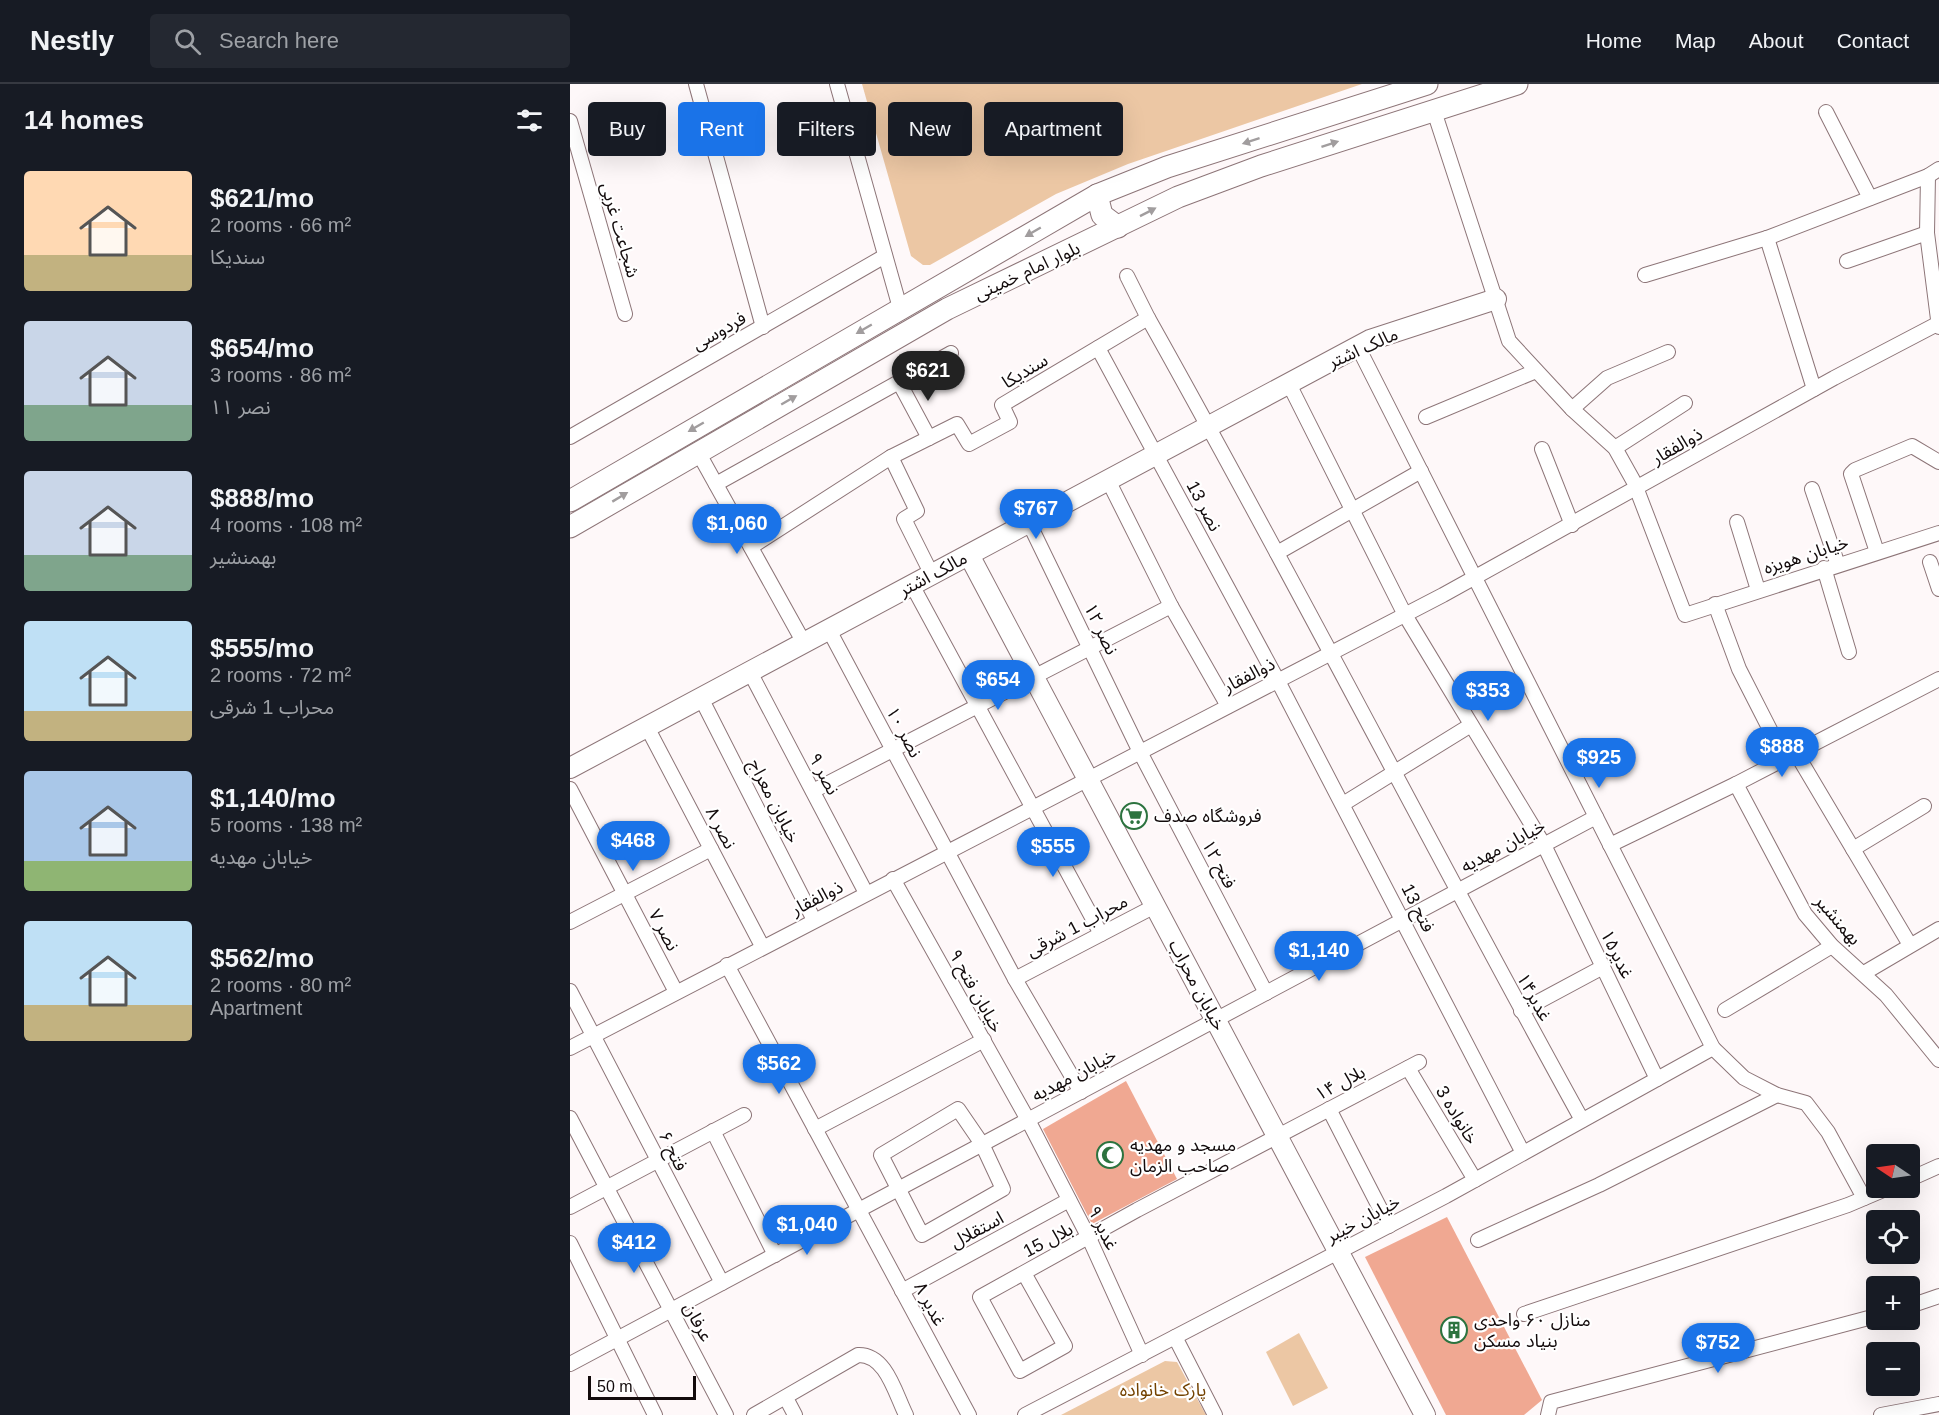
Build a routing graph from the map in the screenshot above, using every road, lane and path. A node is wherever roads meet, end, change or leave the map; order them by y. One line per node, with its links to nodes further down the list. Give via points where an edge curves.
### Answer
1 (696, 84): 25 (street)
2 (837, 84): 16 (street)
3 (1425, 84): 9 (main road, بلوار امام خمینی, one-way to 9, via 1167,167)
4 (1517, 84): 5 (main road, بلوار امام خمینی)
5 (1434, 111): 12 (main road, بلوار امام خمینی, one-way to 5, via 1178,196); 20 (street)
6 (1826, 112): 10 (street)
7 (570, 121): 22 (street, شجاعت غربی)
8 (1934, 173): 10 (street); 13 (street)
9 (1097, 195): 11 (main road, بلوار امام خمینی); 12 (main road, via 1102,215)
10 (1870, 198): 14 (street)
11 (1065, 213): 15 (main road, via 1078,228); 21 (main road, بلوار امام خمینی, one-way to 21)
12 (1118, 227): 15 (main road, بلوار امام خمینی)
13 (1927, 233): 17 (street); 24 (street)
14 (1767, 238): 18 (street); 33 (street)
15 (1079, 246): 42 (main road, بلوار امام خمینی, one-way to 15, via 947,309)
16 (885, 256): 21 (street); 25 (street, فردوسی)
17 (1847, 261)
18 (1645, 275)
19 (1127, 276): 23 (street)
20 (1496, 299): 26 (street, مالک اشتر); 30 (street, via 1509,341)
21 (900, 308): 51 (main road, بلوار امام خمینی, one-way to 51)
22 (625, 314)
23 (1149, 318): 27 (street, سندیکا); 37 (street)
24 (1939, 324): 33 (street, ذوالفقار)
25 (763, 327): 38 (street, فردوسی)
26 (1358, 347): 32 (street, مالک اشتر); 46 (street)
27 (1098, 348): 39 (street, سندیکا, via 1002,405 1010,422 969,444 957,424); 43 (street, نصر 13)
28 (1668, 352): 35 (street, via 1607,378)
29 (951, 353): 31 (street)
30 (1536, 371): 35 (street); 36 (street)
31 (899, 382): 39 (street); 48 (street)
32 (1289, 384): 37 (street, مالک اشتر); 52 (street, غدیر۱۵)
33 (1814, 389): 50 (street, ذوالفقار)
34 (1685, 403): 40 (street)
35 (1572, 409): 40 (street)
36 (1426, 417)
37 (1209, 426): 43 (street, مالک اشتر); 60 (street, غدیر۱۴)
38 (570, 438)
39 (929, 438): 44 (street, سندیکا)
40 (1615, 448): 50 (street)
41 (1542, 449): 55 (street)
42 (698, 452): 48 (street); 56 (main road, بلوار امام خمینی, one-way to 42)
43 (1156, 455): 47 (street, مالک اشتر); 80 (street, نصر 13)
44 (891, 456): 58 (street, سندیکا); 64 (street, via 917,511 904,519)
45 (1939, 462): 59 (street, via 1912,446 1851,474)
46 (1421, 471): 52 (street); 65 (street)
47 (1108, 480): 54 (street, مالک اشتر); 70 (street)
48 (716, 484): 58 (street)
49 (1812, 489): 63 (street)
50 (1637, 490): 55 (street, ذوالفقار); 69 (street, خیابان هویزه, via 1685,615)
51 (570, 501)
52 (1352, 510): 60 (street); 71 (street, غدیر۱۵)
53 (1737, 522): 68 (street)
54 (1029, 523): 61 (street, مالک اشتر); 74 (street, نصر ۱۲)
55 (1572, 525): 65 (street, ذوالفقار)
56 (570, 527)
57 (1939, 533): 59 (street, خیابان هویزه)
58 (751, 547): 73 (street)
59 (1877, 552): 63 (street, خیابان هویزه)
60 (1277, 553): 76 (street, غدیر۱۴)
61 (969, 555): 64 (street, مالک اشتر); 78 (street, خیابان محراب)
62 (1930, 562): 67 (street)
63 (1831, 566): 68 (street, خیابان هویزه); 75 (street)
64 (932, 575): 66 (street, مالک اشتر)
65 (1476, 578): 71 (street, ذوالفقار); 98 (street)
66 (912, 585): 72 (street, مالک اشتر); 82 (street)
67 (1939, 589)
68 (1758, 590): 69 (street, خیابان هویزه)
69 (1715, 604): 88 (street, via 1739,669)
70 (1171, 606): 74 (street); 83 (street)
71 (1405, 615): 76 (street, ذوالفقار); 84 (street, غدیر۱۵)
72 (829, 630): 73 (street, مالک اشتر); 86 (street, نصر ۱۰)
73 (804, 643): 77 (street, مالک اشتر)
74 (1089, 647): 78 (street); 87 (street, نصر ۱۲)
75 (1849, 652)
76 (1330, 654): 80 (street, ذوالفقار); 90 (street, غدیر۱۴)
77 (750, 672): 81 (street, مالک اشتر); 94 (street, نصر ۹)
78 (1033, 676): 82 (street); 91 (street, خیابان محراب)
79 (1939, 679): 88 (street)
80 (1278, 681): 83 (street, ذوالفقار); 95 (street, فتح 13)
81 (701, 698): 85 (street, مالک اشتر); 109 (street, خیابان معراج)
82 (978, 705): 86 (street); 97 (street)
83 (1228, 706): 87 (street, ذوالفقار)
84 (1471, 725): 90 (street); 99 (street, غدیر۱۵)
85 (646, 727): 89 (street, مالک اشتر); 101 (street, نصر ۸)
86 (893, 749): 94 (street); 103 (street, نصر ۱۰)
87 (1140, 752): 91 (street, ذوالفقار); 123 (street, فتح ۱۲)
88 (1790, 756): 92 (street); 102 (street)
89 (570, 768)
90 (1393, 773): 95 (street); 105 (street, غدیر۱۴)
91 (1087, 779): 97 (street, ذوالفقار); 108 (street, خیابان محراب)
92 (1736, 784): 100 (street); 116 (street, بهمنشیر, via 1805,914)
93 (570, 789): 107 (street, نصر ۷)
94 (813, 791): 106 (street, نصر ۹)
95 (1343, 804): 110 (street, فتح 13)
96 (1924, 806): 102 (street)
97 (1033, 807): 103 (street, ذوالفقار); 113 (street)
98 (1596, 817): 99 (street, خیابان مهدیه); 100 (street)
99 (1544, 845): 105 (street, خیابان مهدیه); 118 (street, غدیر۱۵)
100 (1610, 845): 132 (street)
101 (711, 849): 107 (street); 115 (street, نصر ۸)
102 (1853, 849): 114 (street)
103 (947, 851): 104 (street, ذوالفقار); 120 (street, نصر ۱۰)
104 (893, 879): 106 (street, ذوالفقار); 129 (street, خیابان فتح ۹)
105 (1455, 892): 110 (street, خیابان مهدیه); 125 (street, غدیر۱۴)
106 (866, 893): 109 (street, ذوالفقار)
107 (625, 894): 111 (street); 122 (street, نصر ۷)
108 (1155, 906): 113 (street, محراب 1 شرقی); 126 (street, خیابان محراب)
109 (814, 920): 115 (street, ذوالفقار)
110 (1404, 920): 123 (street, خیابان مهدیه); 147 (street, فتح 13)
111 (570, 922)
112 (1939, 929): 114 (street)
113 (1101, 934): 120 (street, محراب 1 شرقی)
114 (1910, 945): 119 (street)
115 (762, 946): 117 (street, ذوالفقار)
116 (1832, 946): 119 (street, بهمنشیر); 124 (street)
117 (727, 965): 122 (street, ذوالفقار); 143 (street, غدیر ۸)
118 (1603, 967): 125 (street); 135 (street, غدیر۱۵)
119 (1864, 973): 130 (street, بهمنشیر)
120 (1015, 979): 136 (street, نصر ۱۰)
121 (570, 991): 127 (street, فتح ۶)
122 (676, 992): 127 (street, ذوالفقار)
123 (1266, 993): 126 (street, خیابان مهدیه)
124 (1725, 1010)
125 (1521, 1011): 142 (street, غدیر۱۴)
126 (1215, 1020): 136 (street, خیابان مهدیه); 145 (street, خیابان محراب)
127 (593, 1036): 131 (street, ذوالفقار); 148 (street, فتح ۶)
128 (1939, 1038): 130 (street)
129 (984, 1040): 141 (street, خیابان فتح ۹); 143 (street)
130 (1924, 1042): 133 (street, بهمنشیر)
131 (570, 1048)
132 (1713, 1048): 135 (street, خیابان خیبر); 137 (street, via 1744,1078)
133 (1939, 1060)
134 (1414, 1065): 138 (street, بلال ۱۴); 151 (street, خانواده 3)
135 (1657, 1079): 142 (street, خیابان خیبر)
136 (1081, 1092): 141 (street, خیابان مهدیه)
137 (1777, 1095): 154 (street, via 1806,1103 1828,1132); 160 (street, via 1599,1185)
138 (1329, 1110): 145 (street, بلال ۱۴); 158 (street)
139 (744, 1115): 144 (street)
140 (570, 1118): 152 (street, عرفان)
141 (1028, 1120): 146 (street, خیابان مهدیه); 155 (street, غدیر ۹)
142 (1582, 1120): 147 (street, خیابان خیبر)
143 (815, 1129): 157 (street, غدیر ۸)
144 (713, 1131): 148 (street); 163 (street)
145 (1277, 1137): 159 (street, بلال ۱۴); 162 (street, خیابان محراب)
146 (982, 1144): 153 (street, خیابان مهدیه); 153 (street, via 958,1109 881,1155); 153 (street, via 1003,1189 922,1235)
147 (1523, 1153): 151 (street, خیابان خیبر)
148 (658, 1160): 152 (street); 165 (street, فتح ۶)
149 (1939, 1166): 150 (street)
150 (1920, 1175)
151 (1475, 1180): 158 (street, خیابان خیبر)
152 (607, 1188): 156 (street); 169 (street, عرفان)
153 (898, 1189): 157 (street, خیابان مهدیه)
154 (1864, 1198): 170 (street)
155 (1069, 1200): 159 (street, غدیر ۹); 166 (street, استقلال)
156 (570, 1207)
157 (859, 1210): 163 (street, خیابان مهدیه); 166 (street, غدیر ۸)
158 (1389, 1226): 162 (street, خیابان خیبر)
159 (1089, 1238): 164 (street, بلال 15); 174 (street, غدیر ۹)
160 (1478, 1240)
161 (570, 1243): 173 (street)
162 (1338, 1252): 172 (street, خیابان خیبر); 186 (street, خیابان محراب)
163 (775, 1255): 165 (street, خیابان مهدیه)
164 (1024, 1273): 164 (street, بلال 15, via 980,1297 1020,1371 1065,1346)
165 (722, 1283): 169 (street, خیابان مهدیه)
166 (902, 1291): 183 (street, غدیر ۸)
167 (1939, 1296): 168 (street)
168 (1920, 1303)
169 (671, 1310): 173 (street, خیابان مهدیه); 179 (street, عرفان)
170 (1524, 1314)
171 (1866, 1319): 187 (street, via 1551,1402)
172 (1175, 1337): 174 (street, خیابان خیبر); 185 (street)
173 (618, 1339): 175 (street, خیابان مهدیه); 178 (street)
174 (1142, 1354): 184 (street, خیابان خیبر)
175 (570, 1364)
176 (786, 1398): 180 (street); 181 (street); 182 (street, via 858,1355 869,1355 880,1362)
177 (1939, 1404): 188 (street)
178 (655, 1415)
179 (726, 1415)
180 (754, 1415)
181 (795, 1415)
182 (906, 1415)
183 (969, 1415)
184 (1025, 1415)
185 (1215, 1415)
186 (1425, 1415)
187 (1548, 1415)
188 (1881, 1415)

